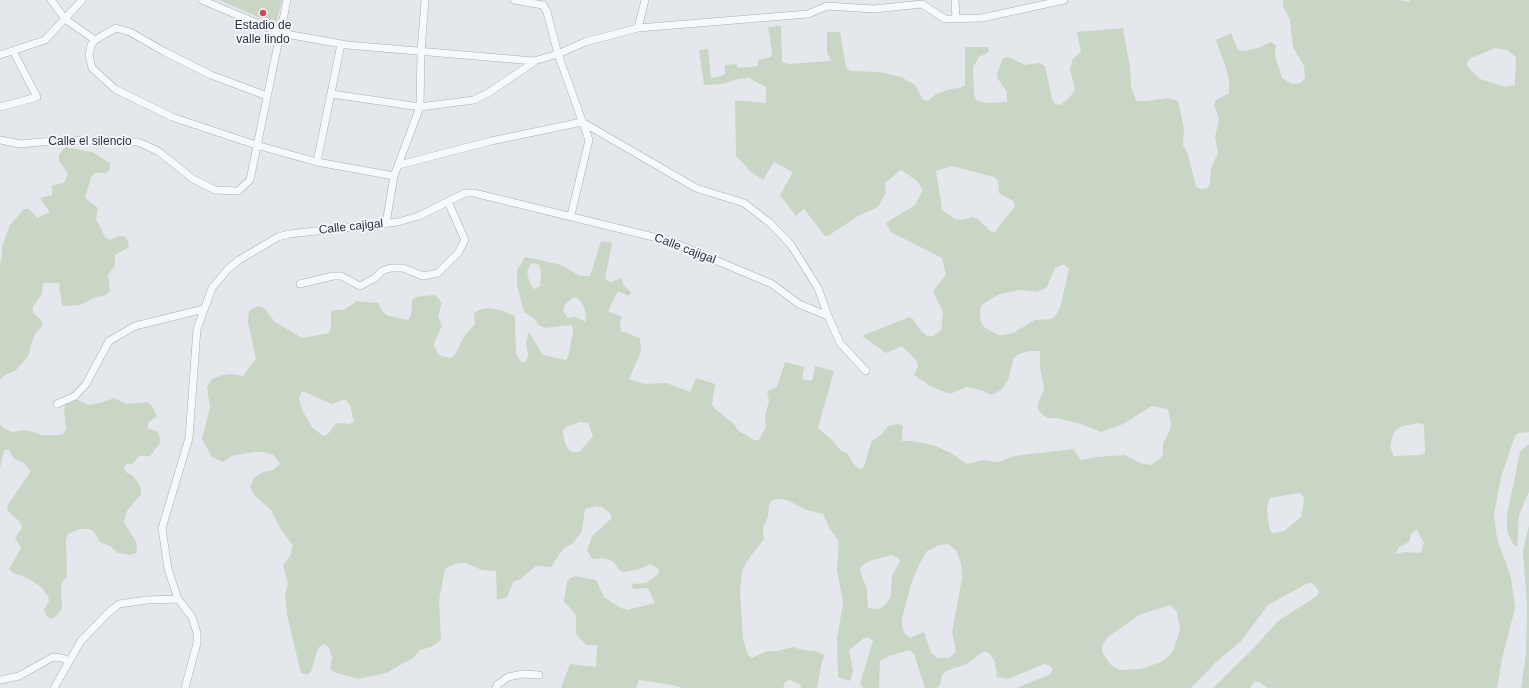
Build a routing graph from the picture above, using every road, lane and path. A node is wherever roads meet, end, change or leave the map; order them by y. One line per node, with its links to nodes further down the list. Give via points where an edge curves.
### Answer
1 (51, 0): 10 (street)
2 (82, 0): 10 (street)
3 (202, 0): 13 (street)
4 (287, 0): 13 (street)
5 (425, 0): 17 (street)
6 (514, 0): 18 (street, via 543,5)
7 (645, 0): 12 (street)
8 (955, 0): 11 (street)
9 (1064, 0): 11 (street, via 982,18)
10 (64, 19): 14 (street); 16 (street, via 44,40)
11 (956, 19): 12 (street, via 945,20 922,4 874,9 827,6 808,14)
12 (638, 28): 18 (street, via 585,42)
13 (280, 33): 15 (street); 22 (street)
14 (95, 40): 22 (street, via 116,28 130,32 212,75); 27 (street, via 89,55 92,68 115,89 172,117)
15 (341, 44): 17 (street); 21 (street)
16 (13, 50): 19 (street); 23 (street, via 38,97)
17 (421, 51): 20 (street); 24 (street)
18 (558, 54): 20 (street); 25 (street)
19 (0, 55)
20 (534, 61): 24 (street, via 474,100)
21 (332, 94): 24 (street); 28 (street)
22 (267, 96): 27 (street)
23 (0, 107)
24 (420, 107): 29 (street)
25 (582, 122): 29 (street, via 491,141); 32 (street, via 589,140); 36 (street, via 696,188 744,203 770,223 791,245 818,288)
26 (0, 140): 27 (street, Calle el silencio, via 20,144 62,140 138,142 158,151 193,179 215,190 238,191 250,180)
27 (256, 145): 28 (street)
28 (317, 162): 30 (street)
29 (399, 166): 30 (street)
30 (394, 176): 33 (street)
31 (448, 202): 32 (street, Calle cajigal, via 465,193 474,193); 33 (street, Calle cajigal, via 419,216); 34 (street, via 465,240 458,253 438,273 423,276 403,268 391,268 360,286 341,276)
32 (571, 215): 36 (street, Calle cajigal, via 670,241 772,284 800,304)
33 (386, 223): 35 (street, Calle cajigal, via 278,237 228,269 212,288)
34 (300, 284)
35 (204, 309): 38 (street, via 135,326 109,341 86,384 74,396); 39 (street, Calle cajigal, via 197,329 189,438 163,522 168,569)
36 (828, 316): 37 (street, via 840,343)
37 (866, 371)
38 (57, 404)
39 (178, 599): 40 (street, via 119,604 81,640); 44 (street, Calle cajigal, via 192,617 197,632 197,644)
40 (69, 661): 42 (street, via 52,657 18,676); 43 (street)
41 (539, 675): 45 (street, via 523,674 508,678 497,684)
42 (0, 680)
43 (54, 688)
44 (185, 688)
45 (496, 688)

